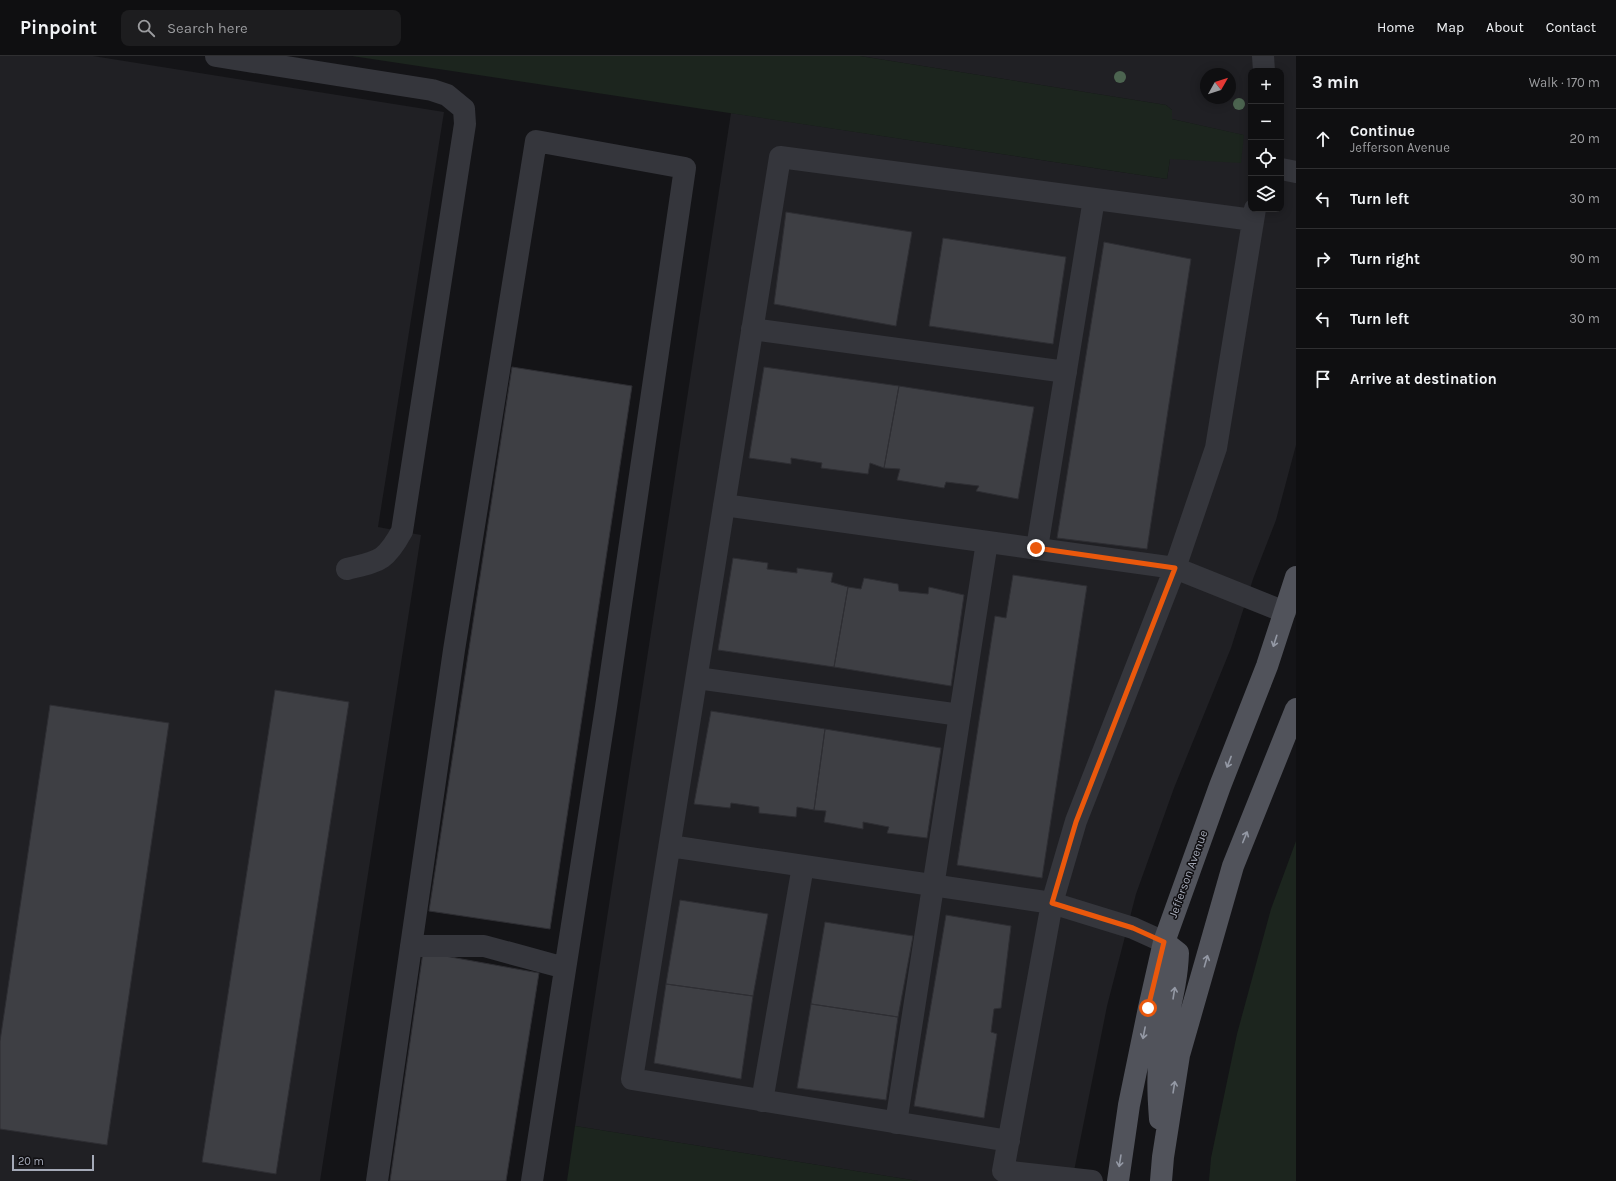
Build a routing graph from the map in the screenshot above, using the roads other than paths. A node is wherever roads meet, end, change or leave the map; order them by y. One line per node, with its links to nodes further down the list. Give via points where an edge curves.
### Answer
1 (216, 56): 14 (lane, via 432,90 447,95 464,109 465,124 402,532 392,550 377,562)
2 (1263, 56): 3 (lane)
3 (1264, 68)
4 (1284, 170): 5 (lane)
5 (1296, 172)
6 (1094, 199): 7 (lane); 8 (lane, via 780,157); 9 (lane)
7 (1254, 215): 13 (lane, via 1216,448)
8 (752, 329): 9 (lane); 10 (lane)
9 (1066, 372): 12 (lane)
10 (724, 505): 11 (lane); 17 (lane)
11 (986, 542): 12 (lane); 19 (lane)
12 (1036, 548): 13 (lane)
13 (1175, 568): 16 (lane); 23 (lane, via 1076,822)
14 (347, 569)
15 (1296, 577): 16 (main road, Jefferson Avenue)
16 (1285, 612): 24 (main road, Jefferson Avenue, one-way to 24)
17 (697, 678): 19 (lane); 20 (lane)
18 (1296, 709): 30 (main road, one-way to 18, via 1179,1055 1234,866)
19 (960, 715): 22 (lane)
20 (670, 846): 21 (lane); 27 (lane, via 632,1079)
21 (802, 866): 22 (lane); 27 (lane)
22 (933, 886): 23 (lane); 28 (lane)
23 (1052, 903): 24 (lane, via 1133,928); 29 (lane)
24 (1164, 942): 30 (main road, one-way to 24, via 1157,1084 1162,1043 1172,1004 1178,953); 34 (main road, Jefferson Avenue, one-way to 34, via 1129,1105)
25 (411, 946): 26 (lane, via 484,946); 26 (lane, via 454,650 536,142 685,168); 31 (lane)
26 (566, 968): 32 (lane)
27 (762, 1101): 28 (lane)
28 (896, 1122): 29 (lane)
29 (1009, 1141): 33 (lane, via 1003,1171)
30 (1163, 1156): 35 (main road)
31 (377, 1181)
32 (532, 1181)
33 (1092, 1181)
34 (1118, 1181)
35 (1161, 1181)

